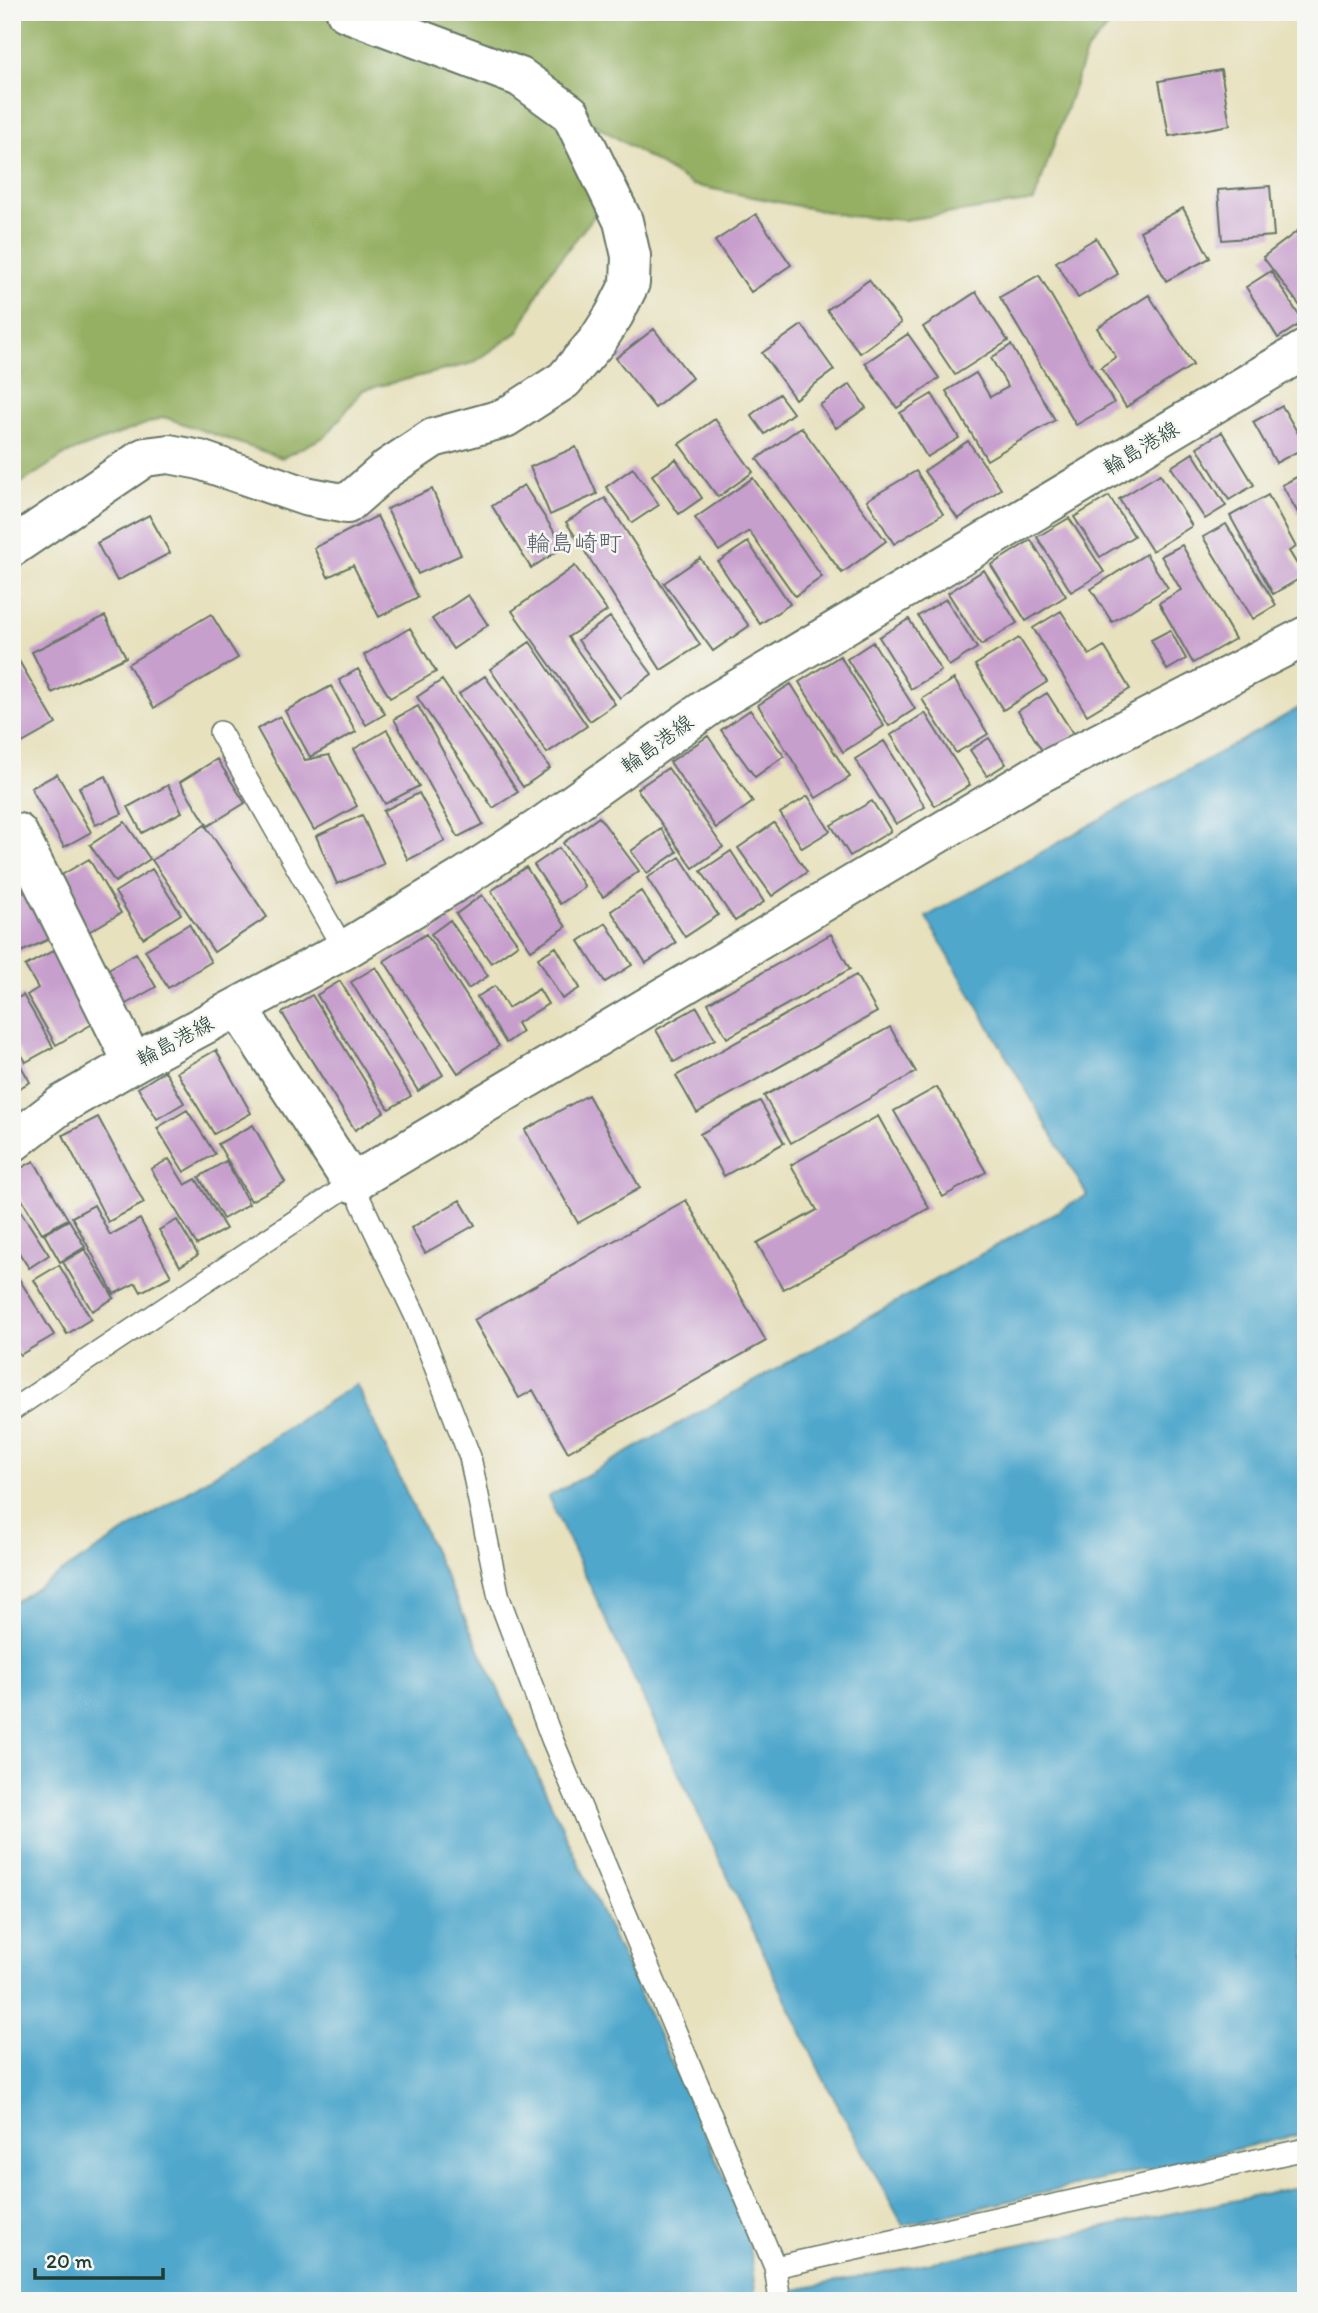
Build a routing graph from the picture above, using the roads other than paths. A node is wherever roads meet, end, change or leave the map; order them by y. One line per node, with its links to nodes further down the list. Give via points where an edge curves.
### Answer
1 (346, 12): 3 (street, via 520,77 571,114 623,222 631,256 630,283 614,315 564,380 505,418 433,438 388,468 347,504 305,496 200,460 169,454 145,457)
2 (1306, 349): 7 (street, 輪島港線, via 711,705 539,828)
3 (12, 547)
4 (1306, 636): 11 (street, via 1032,777)
5 (220, 732): 7 (lane)
6 (18, 833): 9 (street)
7 (344, 950): 8 (street, 輪島港線)
8 (238, 1008): 9 (street, 輪島港線); 11 (street)
9 (133, 1063): 10 (street, 輪島港線, via 61,1105)
10 (12, 1143)
11 (352, 1183): 12 (lane); 14 (lane, via 415,1315 470,1457 499,1598 552,1739)
12 (12, 1410)
13 (1306, 2149): 14 (lane)
14 (775, 2267): 15 (lane)
15 (780, 2301)

